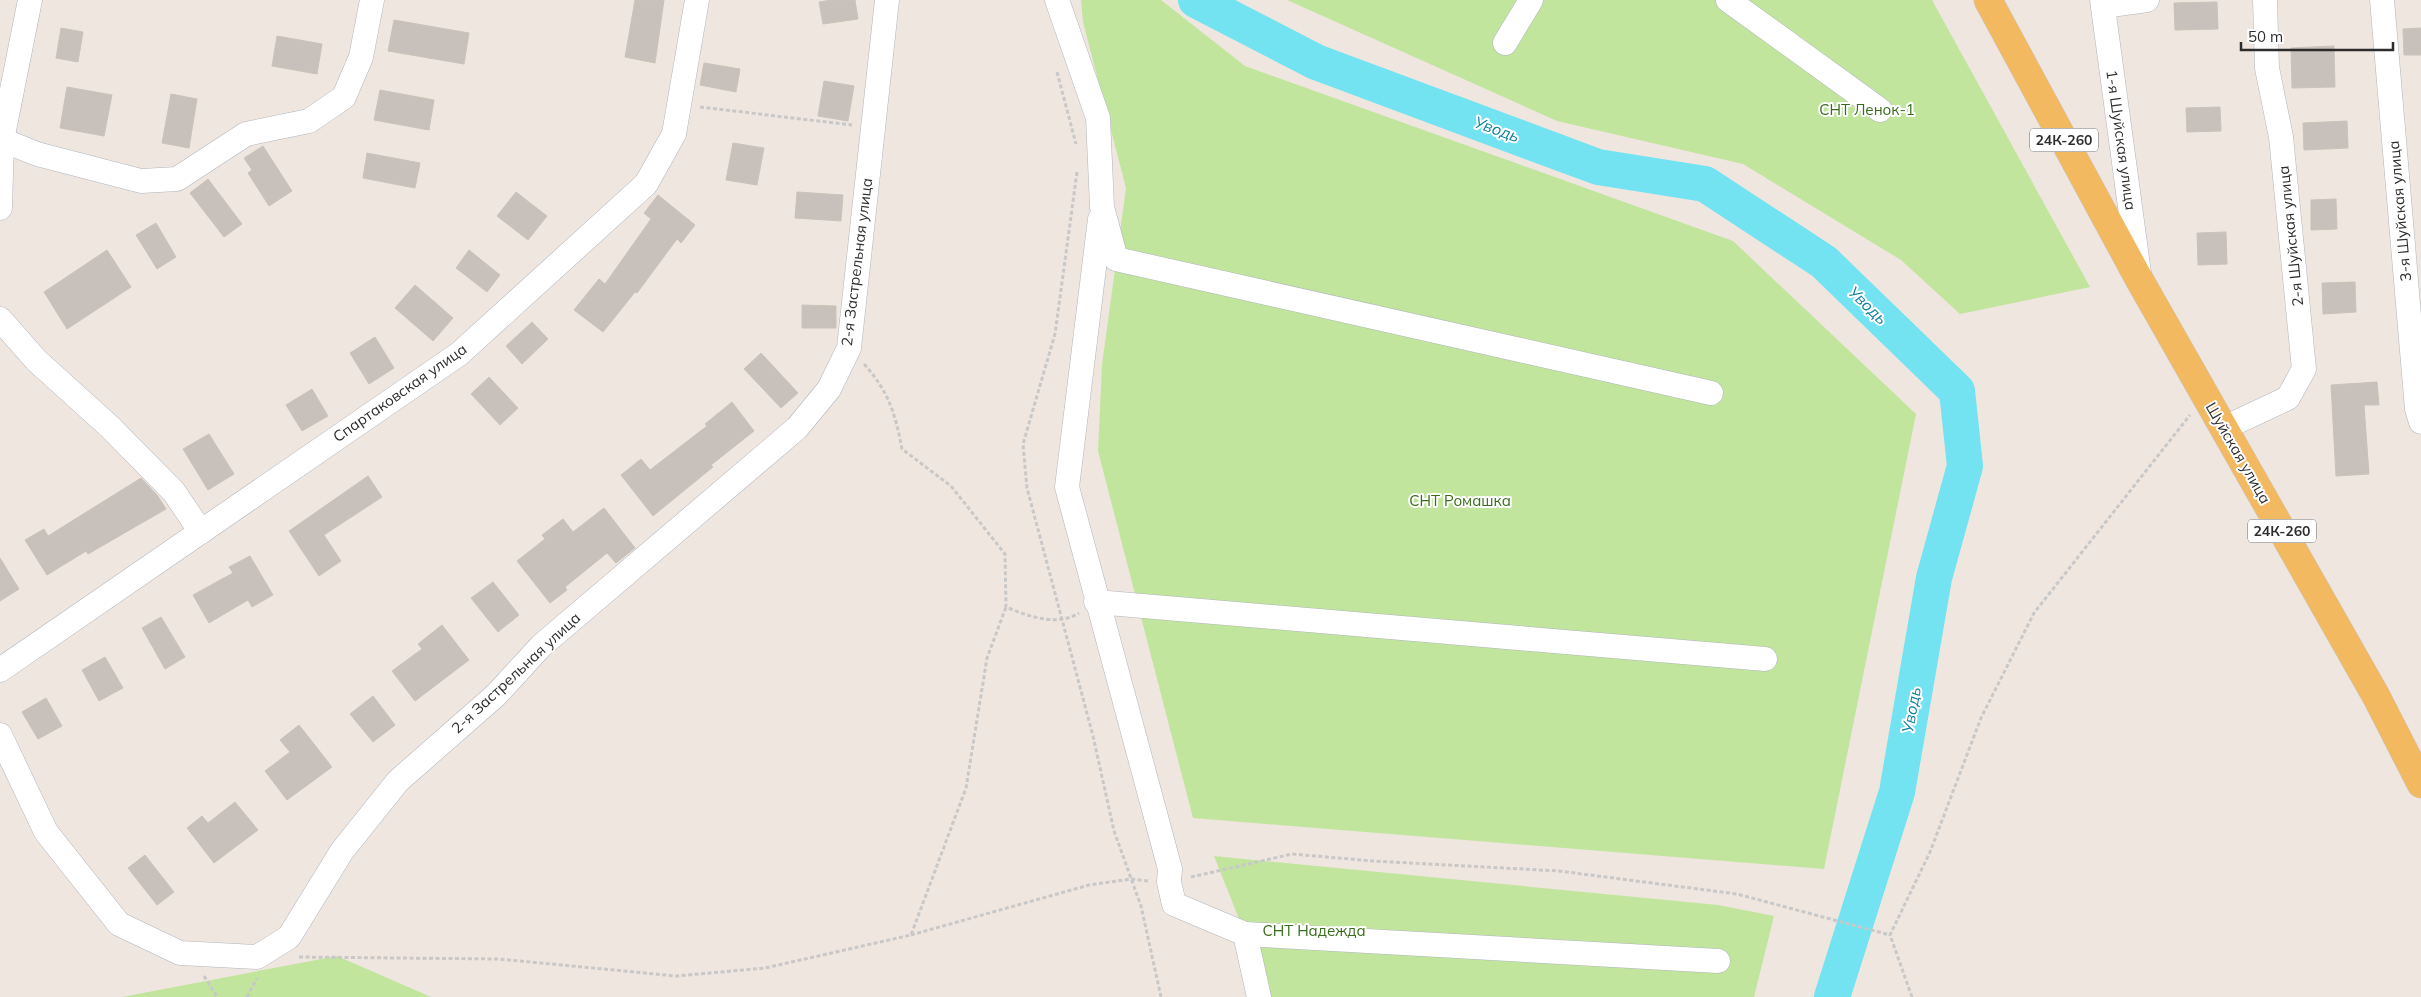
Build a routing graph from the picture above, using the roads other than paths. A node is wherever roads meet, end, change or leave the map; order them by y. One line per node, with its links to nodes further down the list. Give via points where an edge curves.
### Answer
1 (30, 0): 15 (street)
2 (372, 0): 15 (street, via 361,57 344,97 309,121 246,134 177,179 142,181 37,154)
3 (697, 0): 23 (street, Спартаковская улица, via 674,134 646,184 459,354)
4 (886, 0): 27 (street, 2-я Застрельная улица, via 849,348 829,389 797,428 541,646 496,695 398,781 342,851 289,937 257,957 180,953 119,924 46,832)
5 (1057, 0): 16 (street, via 1098,118)
6 (1531, 0): 13 (street)
7 (1728, 0): 14 (street)
8 (1988, 0): 18 (main road, 24К-260)
9 (2147, 0): 12 (street)
10 (2265, 0): 22 (street, 2-я Шуйская улица, via 2267,68 2281,137 2304,369 2288,398)
11 (2382, 0): 21 (street, 3-я Шуйская улица, via 2417,409)
12 (2103, 3): 18 (street, 1-я Шуйская улица)
13 (1505, 42)
14 (1880, 110)
15 (1, 140): 17 (street)
16 (1102, 207): 20 (street, via 1116,258); 24 (street, via 1067,487)
17 (0, 208)
18 (2139, 280): 22 (main road, Шуйская улица / 24К-260)
19 (0, 319): 23 (street, via 37,361 110,427 174,492)
20 (1711, 393)
21 (2421, 422)
22 (2224, 428): 28 (main road, Шуйская улица / 24К-260, via 2376,696)
23 (201, 532): 26 (street, Спартаковская улица)
24 (1096, 602): 25 (street); 29 (street, via 1170,870 1174,904)
25 (1765, 659)
26 (0, 670)
27 (0, 735)
28 (2421, 784)
29 (1246, 934): 30 (street); 31 (street)
30 (1718, 960)
31 (1259, 997)

